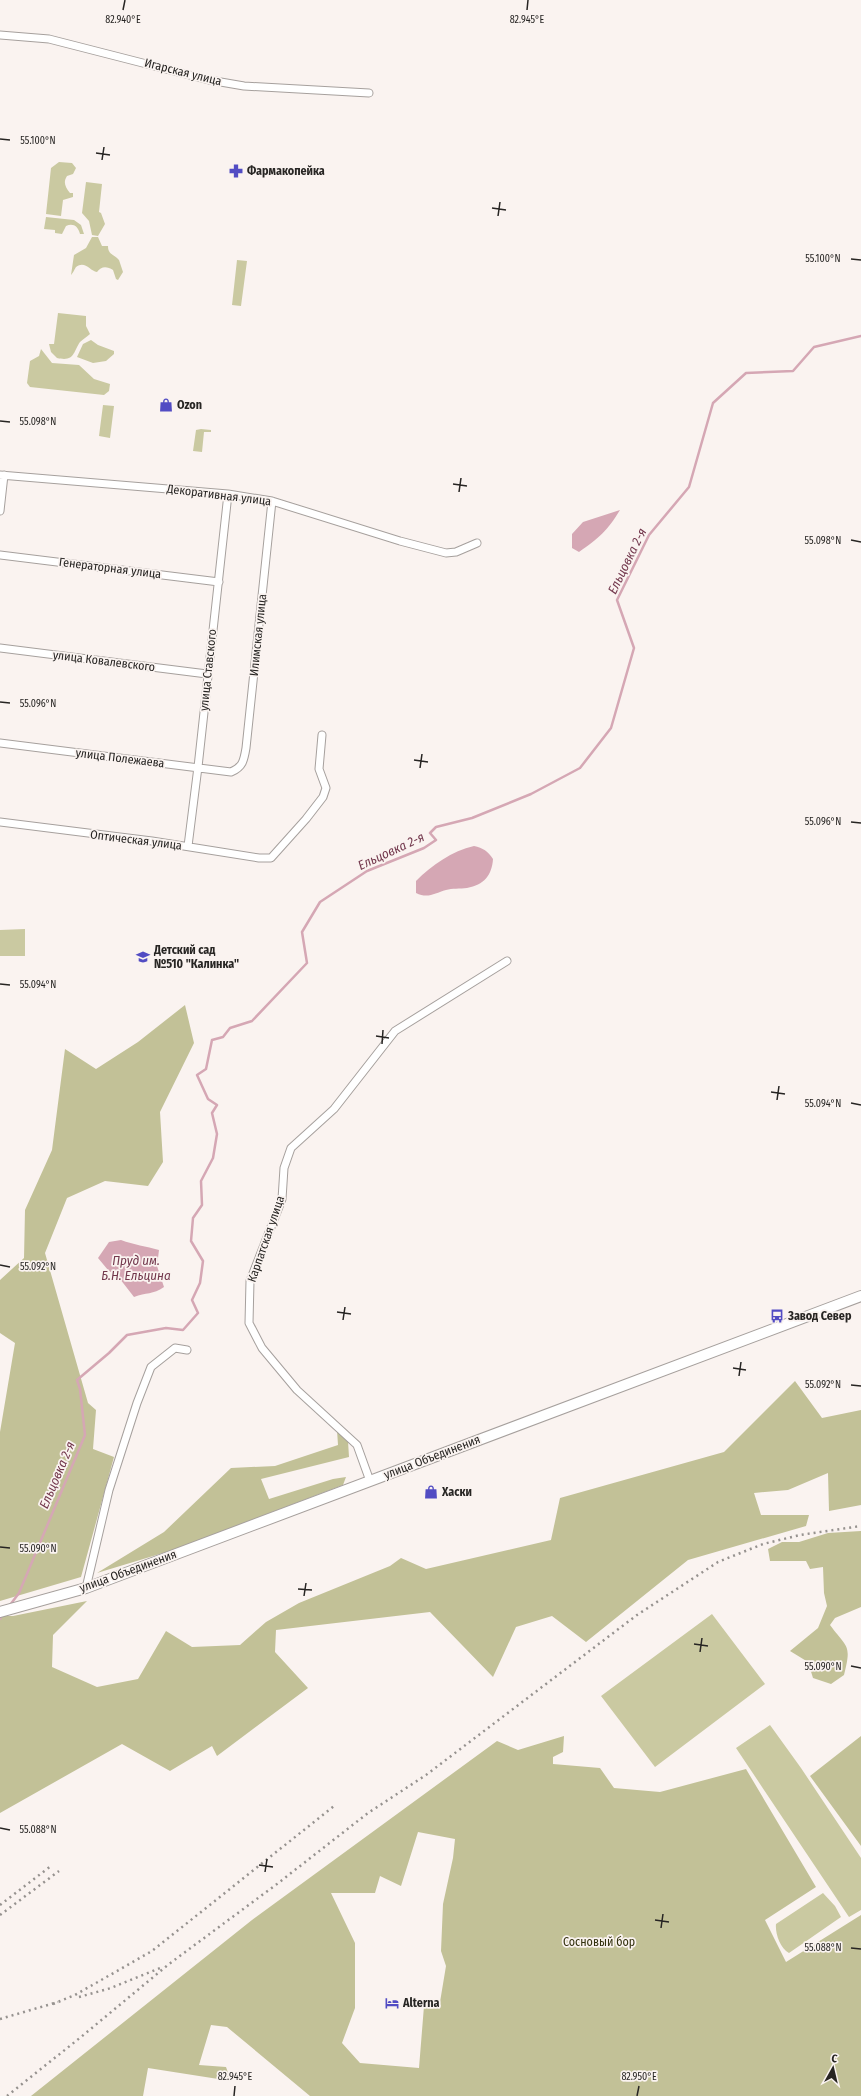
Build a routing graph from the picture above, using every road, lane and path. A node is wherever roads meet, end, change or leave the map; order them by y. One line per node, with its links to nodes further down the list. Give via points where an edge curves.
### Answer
1 (0, 35): 2 (street, Игарская улица, via 49,39 209,80 244,86)
2 (369, 93)
3 (2, 475): 4 (street, Декоративная улица); 6 (street)
4 (228, 494): 5 (street, Декоративная улица); 9 (street, улица Ставского)
5 (272, 501): 7 (street, Декоративная улица, via 446,553 456,552); 15 (street, Илимская улица, via 246,748)
6 (0, 511)
7 (477, 543)
8 (0, 555): 9 (street, Генераторная улица)
9 (219, 582): 11 (street, улица Ставского)
10 (0, 648): 11 (street, улица Ковалевского)
11 (207, 674): 14 (street, улица Ставского)
12 (322, 735): 17 (street, Оптическая улица, via 319,768 326,788 323,797 271,858)
13 (0, 743): 14 (street, улица Полежаева)
14 (198, 767): 15 (street, улица Полежаева, via 231,772); 17 (street, улица Ставского)
15 (240, 768)
16 (0, 822): 17 (street, Оптическая улица)
17 (188, 846)
18 (508, 961): 21 (street, Карпатская улица, via 395,1031 334,1109 291,1148 284,1168 282,1199 250,1281 250,1323 262,1348 297,1390 357,1445)
19 (861, 1296): 21 (main road, улица Объединения)
20 (187, 1350): 22 (street, via 175,1348 151,1367 109,1490)
21 (370, 1481): 22 (main road, улица Объединения)
22 (86, 1588): 23 (main road, улица Объединения)
23 (0, 1612)

